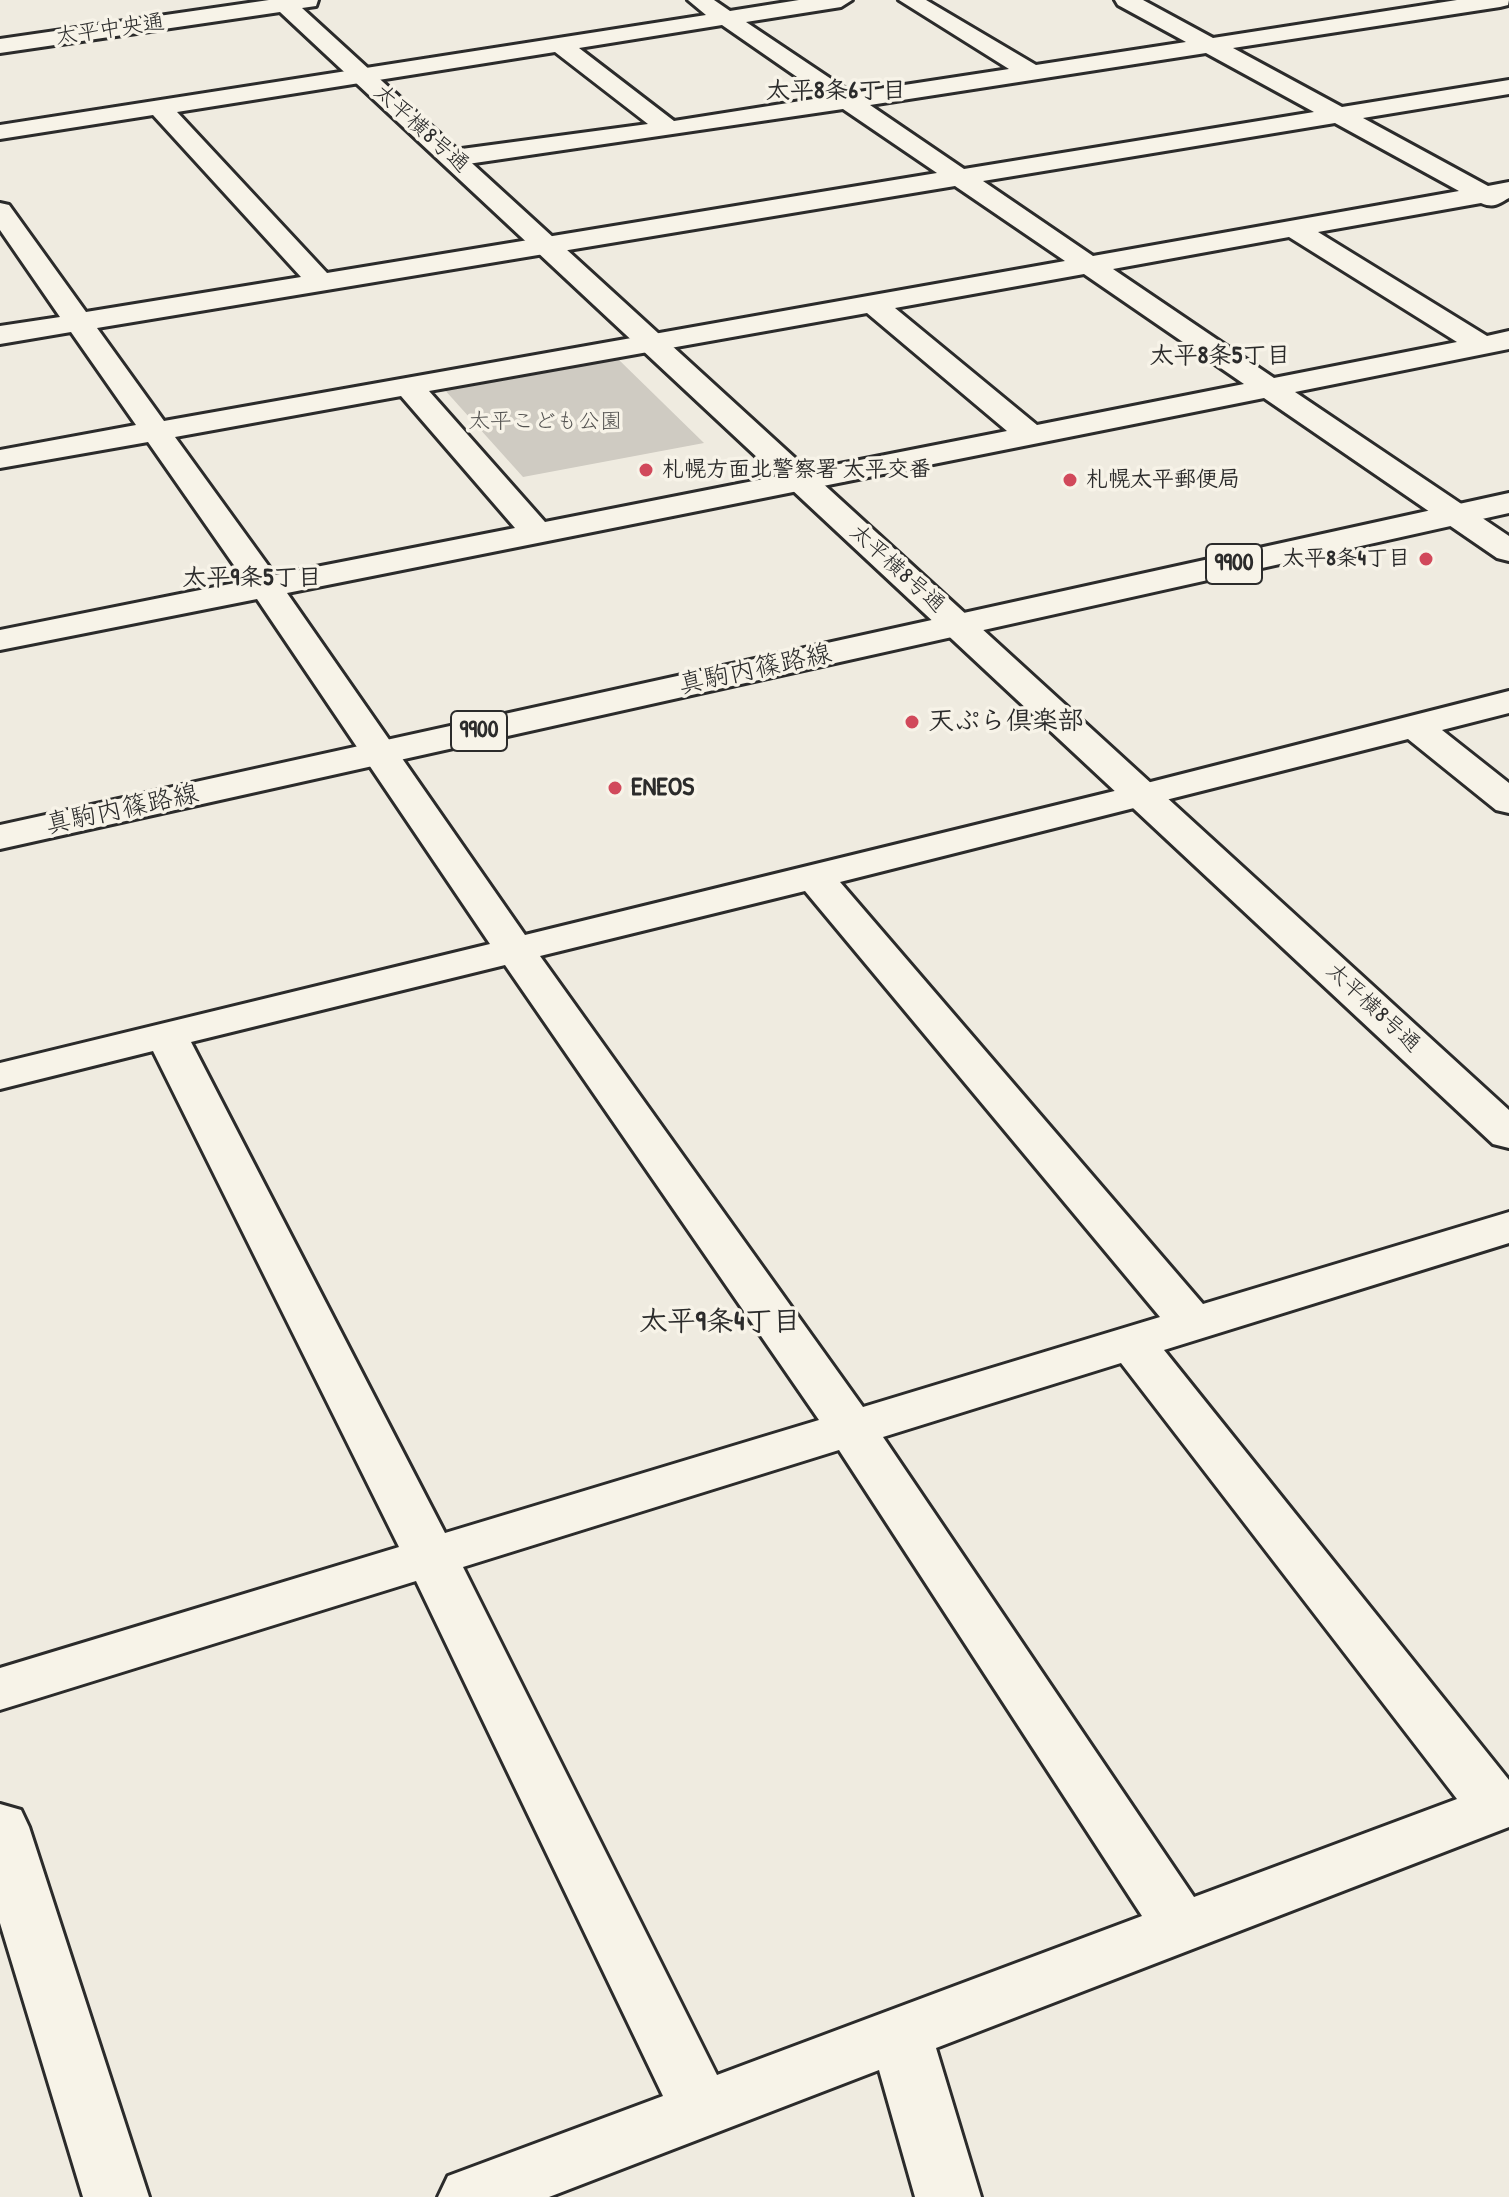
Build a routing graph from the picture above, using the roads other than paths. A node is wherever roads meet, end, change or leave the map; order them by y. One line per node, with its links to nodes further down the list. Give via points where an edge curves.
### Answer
1 (314, 0): 8 (street, 太平中央通)
2 (699, 0): 10 (street)
3 (841, 0): 10 (street)
4 (910, 0): 14 (street)
5 (1126, 0): 12 (street)
6 (1379, 0): 9 (street)
7 (1500, 0): 9 (street)
8 (282, 2): 13 (street, 太平中央通); 15 (street, 太平横8号通)
9 (1408, 14): 12 (street)
10 (724, 18): 11 (street); 17 (street)
11 (560, 44): 15 (street); 20 (street)
12 (1208, 45): 14 (street); 19 (street)
13 (0, 46)
14 (1031, 72): 17 (street)
15 (361, 75): 18 (street); 22 (street, 太平横8号通)
16 (1509, 87): 19 (street)
17 (847, 101): 20 (street); 23 (street)
18 (159, 107): 21 (street); 29 (street)
19 (1336, 114): 23 (street); 24 (street)
20 (669, 129): 22 (street)
21 (0, 132)
22 (454, 158): 27 (street, 太平横8号通)
23 (956, 176): 27 (street); 28 (street)
24 (1501, 198): 26 (street)
25 (0, 211): 31 (street)
26 (1293, 228): 28 (street); 34 (street)
27 (544, 245): 29 (street); 33 (street, 太平横8号通)
28 (1091, 264): 30 (street); 36 (street)
29 (320, 282): 31 (street)
30 (872, 303): 33 (street); 38 (street)
31 (78, 322): 32 (street); 37 (street)
32 (0, 335)
33 (650, 343): 35 (street); 40 (street, 太平横8号通)
34 (1496, 343): 36 (street)
35 (408, 386): 37 (street); 43 (street)
36 (1269, 388): 38 (street); 42 (street)
37 (154, 431): 39 (street); 45 (street)
38 (1031, 435): 40 (street)
39 (0, 459)
40 (801, 481): 43 (street); 46 (street, 太平横8号通)
41 (1509, 503): 42 (street, 真駒内篠路線 / 9900)
42 (1457, 514): 44 (street); 46 (street, 真駒内篠路線 / 9900)
43 (537, 533): 45 (street)
44 (1509, 551)
45 (266, 587): 47 (street); 50 (street)
46 (958, 625): 50 (street, 真駒内篠路線 / 9900); 51 (street, 太平横8号通)
47 (0, 640)
48 (1509, 702): 49 (street)
49 (1415, 727): 51 (street); 52 (street)
50 (381, 753): 53 (street, 真駒内篠路線 / 9900); 55 (street)
51 (1143, 796): 54 (street); 58 (street, 太平横8号通)
52 (1509, 802)
53 (0, 837)
54 (814, 876): 55 (street); 60 (street)
55 (515, 950): 56 (street); 62 (street)
56 (166, 1035): 57 (street); 63 (street)
57 (0, 1076)
58 (1509, 1134)
59 (1509, 1227): 60 (street)
60 (1193, 1324): 61 (street)
61 (1132, 1343): 62 (street); 65 (street)
62 (851, 1428): 63 (street); 67 (street)
63 (431, 1557): 64 (street); 69 (street)
64 (0, 1689)
65 (1503, 1806): 67 (street)
66 (0, 1827): 70 (street)
67 (1182, 1928): 68 (street)
68 (900, 2034): 69 (street); 72 (street)
69 (702, 2110): 71 (street)
70 (116, 2197)
71 (471, 2197)
72 (948, 2197)

